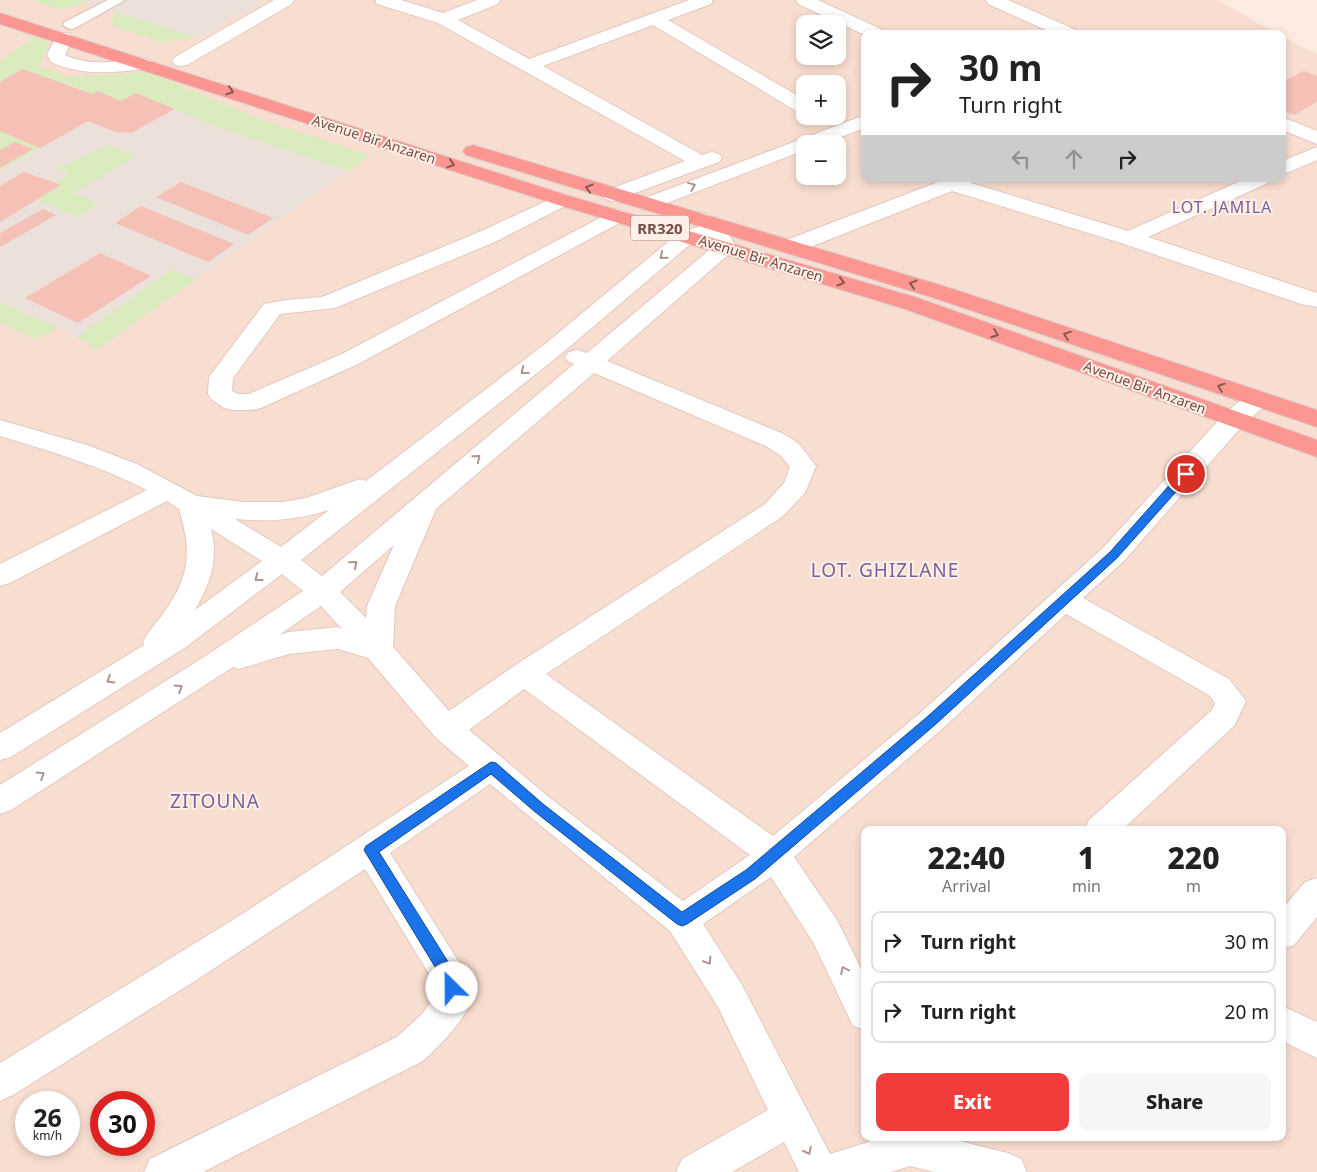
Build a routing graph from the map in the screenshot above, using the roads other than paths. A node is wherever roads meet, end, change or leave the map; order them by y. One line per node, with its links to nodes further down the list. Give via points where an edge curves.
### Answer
1 (118, 0): 14 (lane)
2 (286, 0): 15 (street)
3 (383, 0): 10 (street)
4 (492, 0): 10 (street)
5 (705, 0): 11 (street)
6 (804, 0): 12 (street)
7 (994, 0): 13 (street)
8 (0, 3): 14 (highway, Avenue Bir Anzaren / RR320)
9 (0, 18): 14 (highway, Avenue Bir Anzaren / RR320)
10 (444, 19): 16 (street)
11 (654, 19): 16 (street); 17 (street)
12 (868, 30)
13 (1052, 30)
14 (67, 32): 15 (highway, Avenue Bir Anzaren / RR320); 30 (highway, Avenue Bir Anzaren / RR320, one-way to 30, via 144,64)
15 (181, 61): 32 (highway, Avenue Bir Anzaren / RR320, one-way to 15)
16 (527, 66): 25 (street)
17 (796, 102)
18 (861, 123): 22 (street)
19 (796, 124): 25 (street)
20 (1286, 124): 23 (street)
21 (834, 125): 22 (street)
22 (842, 130): 31 (street, one-way to 22)
23 (1317, 138)
24 (1317, 153): 26 (street)
25 (701, 162): 32 (street)
26 (1286, 167)
27 (955, 182): 35 (street)
28 (961, 182): 34 (street)
29 (1254, 182): 34 (street)
30 (562, 200): 32 (highway, Avenue Bir Anzaren / RR320); 32 (street, via 487,237 327,303 272,309 221,377 220,394 233,402 252,402 350,359)
31 (647, 204): 32 (highway, Avenue Bir Anzaren / RR320); 33 (highway, Avenue Bir Anzaren / RR320)
32 (615, 205): 33 (highway, Avenue Bir Anzaren / RR320)
33 (713, 233): 35 (highway, Avenue Bir Anzaren / RR320); 37 (street, one-way to 37); 38 (street); 40 (highway, Avenue Bir Anzaren / RR320, one-way to 40)
34 (1129, 238): 36 (street)
35 (792, 246): 39 (highway, Avenue Bir Anzaren / RR320, one-way to 35)
36 (1317, 300)
37 (553, 349): 38 (street); 44 (street, one-way to 44)
38 (591, 362): 46 (street, one-way to 38); 55 (street, via 775,440 790,450 803,466 796,487 774,510)
39 (1258, 399): 40 (street); 41 (highway, Avenue Bir Anzaren / RR320)
40 (1234, 419): 43 (highway, Avenue Bir Anzaren / RR320); 51 (street, via 1114,555)
41 (1317, 419)
42 (0, 428): 45 (street, via 78,451)
43 (1317, 449)
44 (389, 476): 47 (street, via 294,510 245,511); 48 (street)
45 (168, 490): 47 (street); 49 (street)
46 (427, 502): 50 (street, one-way to 46); 52 (street, via 380,606)
47 (191, 504): 48 (street); 53 (street, via 202,547 199,571 184,608)
48 (282, 560): 50 (street); 53 (street, one-way to 53)
49 (0, 576)
50 (323, 591): 52 (street); 54 (street)
51 (1064, 600): 60 (street, via 1219,687 1231,701 1224,717); 62 (street, via 931,721)
52 (378, 650): 54 (street, via 338,638 289,643); 56 (street)
53 (144, 660): 57 (street, one-way to 57)
54 (214, 665): 59 (street, one-way to 54)
55 (524, 674): 56 (street); 62 (street)
56 (447, 728): 58 (street)
57 (0, 748)
58 (491, 767): 61 (street); 64 (street)
59 (0, 801)
60 (1104, 826)
61 (371, 850): 69 (street); 72 (street, via 450,978 454,998 435,1026 410,1049)
62 (774, 855): 64 (street); 66 (street, one-way to 62, via 825,931)
63 (1317, 892): 65 (street)
64 (682, 920): 70 (street, one-way to 70, via 730,996)
65 (1286, 929)
66 (861, 1006)
67 (1286, 1024): 68 (street)
68 (1317, 1041)
69 (0, 1083)
70 (791, 1117): 73 (street); 74 (street, one-way to 74)
71 (912, 1152): 75 (street); 76 (street)
72 (163, 1172)
73 (695, 1172)
74 (819, 1172)
75 (834, 1172)
76 (1008, 1172)

